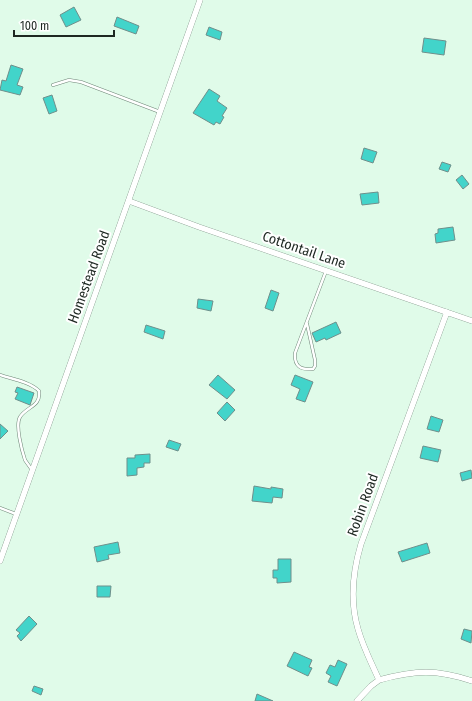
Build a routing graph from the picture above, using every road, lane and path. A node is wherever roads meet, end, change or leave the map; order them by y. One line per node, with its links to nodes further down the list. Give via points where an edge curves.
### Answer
1 (200, 0): 3 (street, Homestead Road)
2 (53, 85): 3 (lane, via 69,80 81,82)
3 (160, 112): 4 (street, Homestead Road)
4 (129, 201): 5 (street, Cottontail Lane); 10 (street, Homestead Road)
5 (326, 271): 6 (street, Cottontail Lane); 8 (lane)
6 (447, 312): 7 (street, Cottontail Lane); 14 (street, Robin Road, via 361,544 356,564 353,587 355,619 361,640)
7 (472, 321)
8 (307, 324): 8 (lane, via 295,361 298,366 313,369 315,360)
9 (0, 375): 10 (lane, via 39,391 37,402 20,417 18,424 26,461)
10 (32, 470): 12 (street, Homestead Road)
11 (0, 508): 12 (lane)
12 (17, 514): 13 (street, Homestead Road)
13 (0, 561)
14 (379, 680): 15 (street, via 413,672 428,672); 16 (street)
15 (472, 681)
16 (357, 701)

